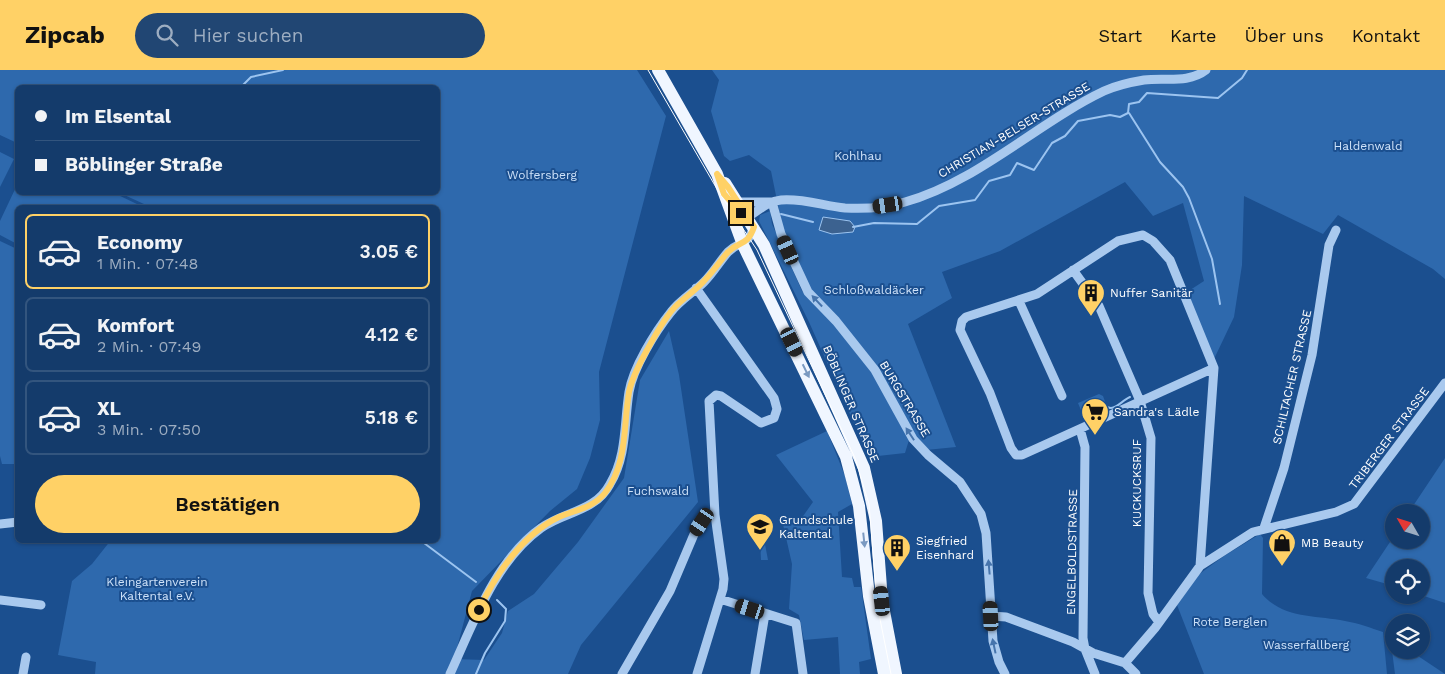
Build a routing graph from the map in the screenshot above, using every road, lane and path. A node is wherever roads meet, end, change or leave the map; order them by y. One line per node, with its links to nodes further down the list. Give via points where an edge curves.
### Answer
1 (658, 70): 3 (main road, BÖBLINGER STRASSE)
2 (1206, 70): 6 (street, CHRISTIAN-BELSER-STRASSE, via 1197,77 1145,80 1106,90 970,172 905,202 872,208 844,208 807,201)
3 (717, 174): 4 (main road, BÖBLINGER STRASSE); 5 (main road, BÖBLINGER STRASSE)
4 (724, 194): 7 (street, BÖBLINGER STRASSE); 9 (main road, BÖBLINGER STRASSE, via 737,226)
5 (738, 202): 6 (street); 7 (main road, BÖBLINGER STRASSE)
6 (772, 202): 7 (street, CHRISTIAN-BELSER-STRASSE); 27 (street, BURGSTRASSE, one-way to 6, via 986,533 981,514 960,482 913,439 865,357 808,292 781,234)
7 (751, 222): 9 (street, via 750,238); 39 (main road, BÖBLINGER STRASSE, via 788,294 864,468 876,521 882,601)
8 (1336, 230): 21 (street, SCHILTACHER STRASSE, via 1329,245 1310,363 1284,468)
9 (738, 244): 11 (street); 38 (main road, BÖBLINGER STRASSE, one-way to 38, via 838,438 852,474 863,528 873,625)
10 (1074, 270): 12 (street); 13 (street, via 1118,241 1149,237 1165,253 1176,272); 16 (street, KUCKUCKSRUF, via 1099,306)
11 (696, 288): 18 (street, via 774,398 777,409 774,418 761,423 721,396 716,395 709,401); 33 (street, via 670,313 635,373 629,391 621,460 610,486 595,502 541,528 523,545 486,594)
12 (1020, 301): 15 (street); 17 (street, via 966,317 960,330 990,393 1011,448 1016,455 1022,455)
13 (1214, 368): 16 (street); 22 (street)
14 (1445, 383): 21 (street, TRIBERGER STRASSE, via 1354,504 1336,512)
15 (1062, 396)
16 (1140, 401): 17 (street); 28 (street, KUCKUCKSRUF, via 1151,438 1148,593 1153,614)
17 (1080, 429): 29 (street, ENGELBOLDSTRASSE, via 1086,447)
18 (715, 515): 23 (street, via 724,579); 34 (street, via 707,517 695,532 670,591)
19 (15, 522): 20 (street)
20 (0, 524)
21 (1264, 528): 22 (street, TRIBERGER STRASSE)
22 (1200, 566): 28 (street)
23 (720, 599): 26 (street); 35 (street)
24 (0, 600): 25 (street)
25 (41, 605)
26 (765, 614): 36 (street); 37 (street, via 796,623)
27 (991, 616): 29 (street, via 1006,617); 40 (street, BURGSTRASSE, one-way to 27, via 994,650)
28 (1159, 622): 31 (street)
29 (1085, 649): 31 (street); 41 (street, ENGELBOLDSTRASSE)
30 (26, 657): 32 (street)
31 (1125, 662): 42 (street)
32 (24, 674)
33 (450, 674)
34 (622, 674)
35 (697, 674)
36 (755, 674)
37 (803, 674)
38 (884, 674)
39 (896, 674)
40 (1005, 674)
41 (1096, 674)
42 (1136, 674)

